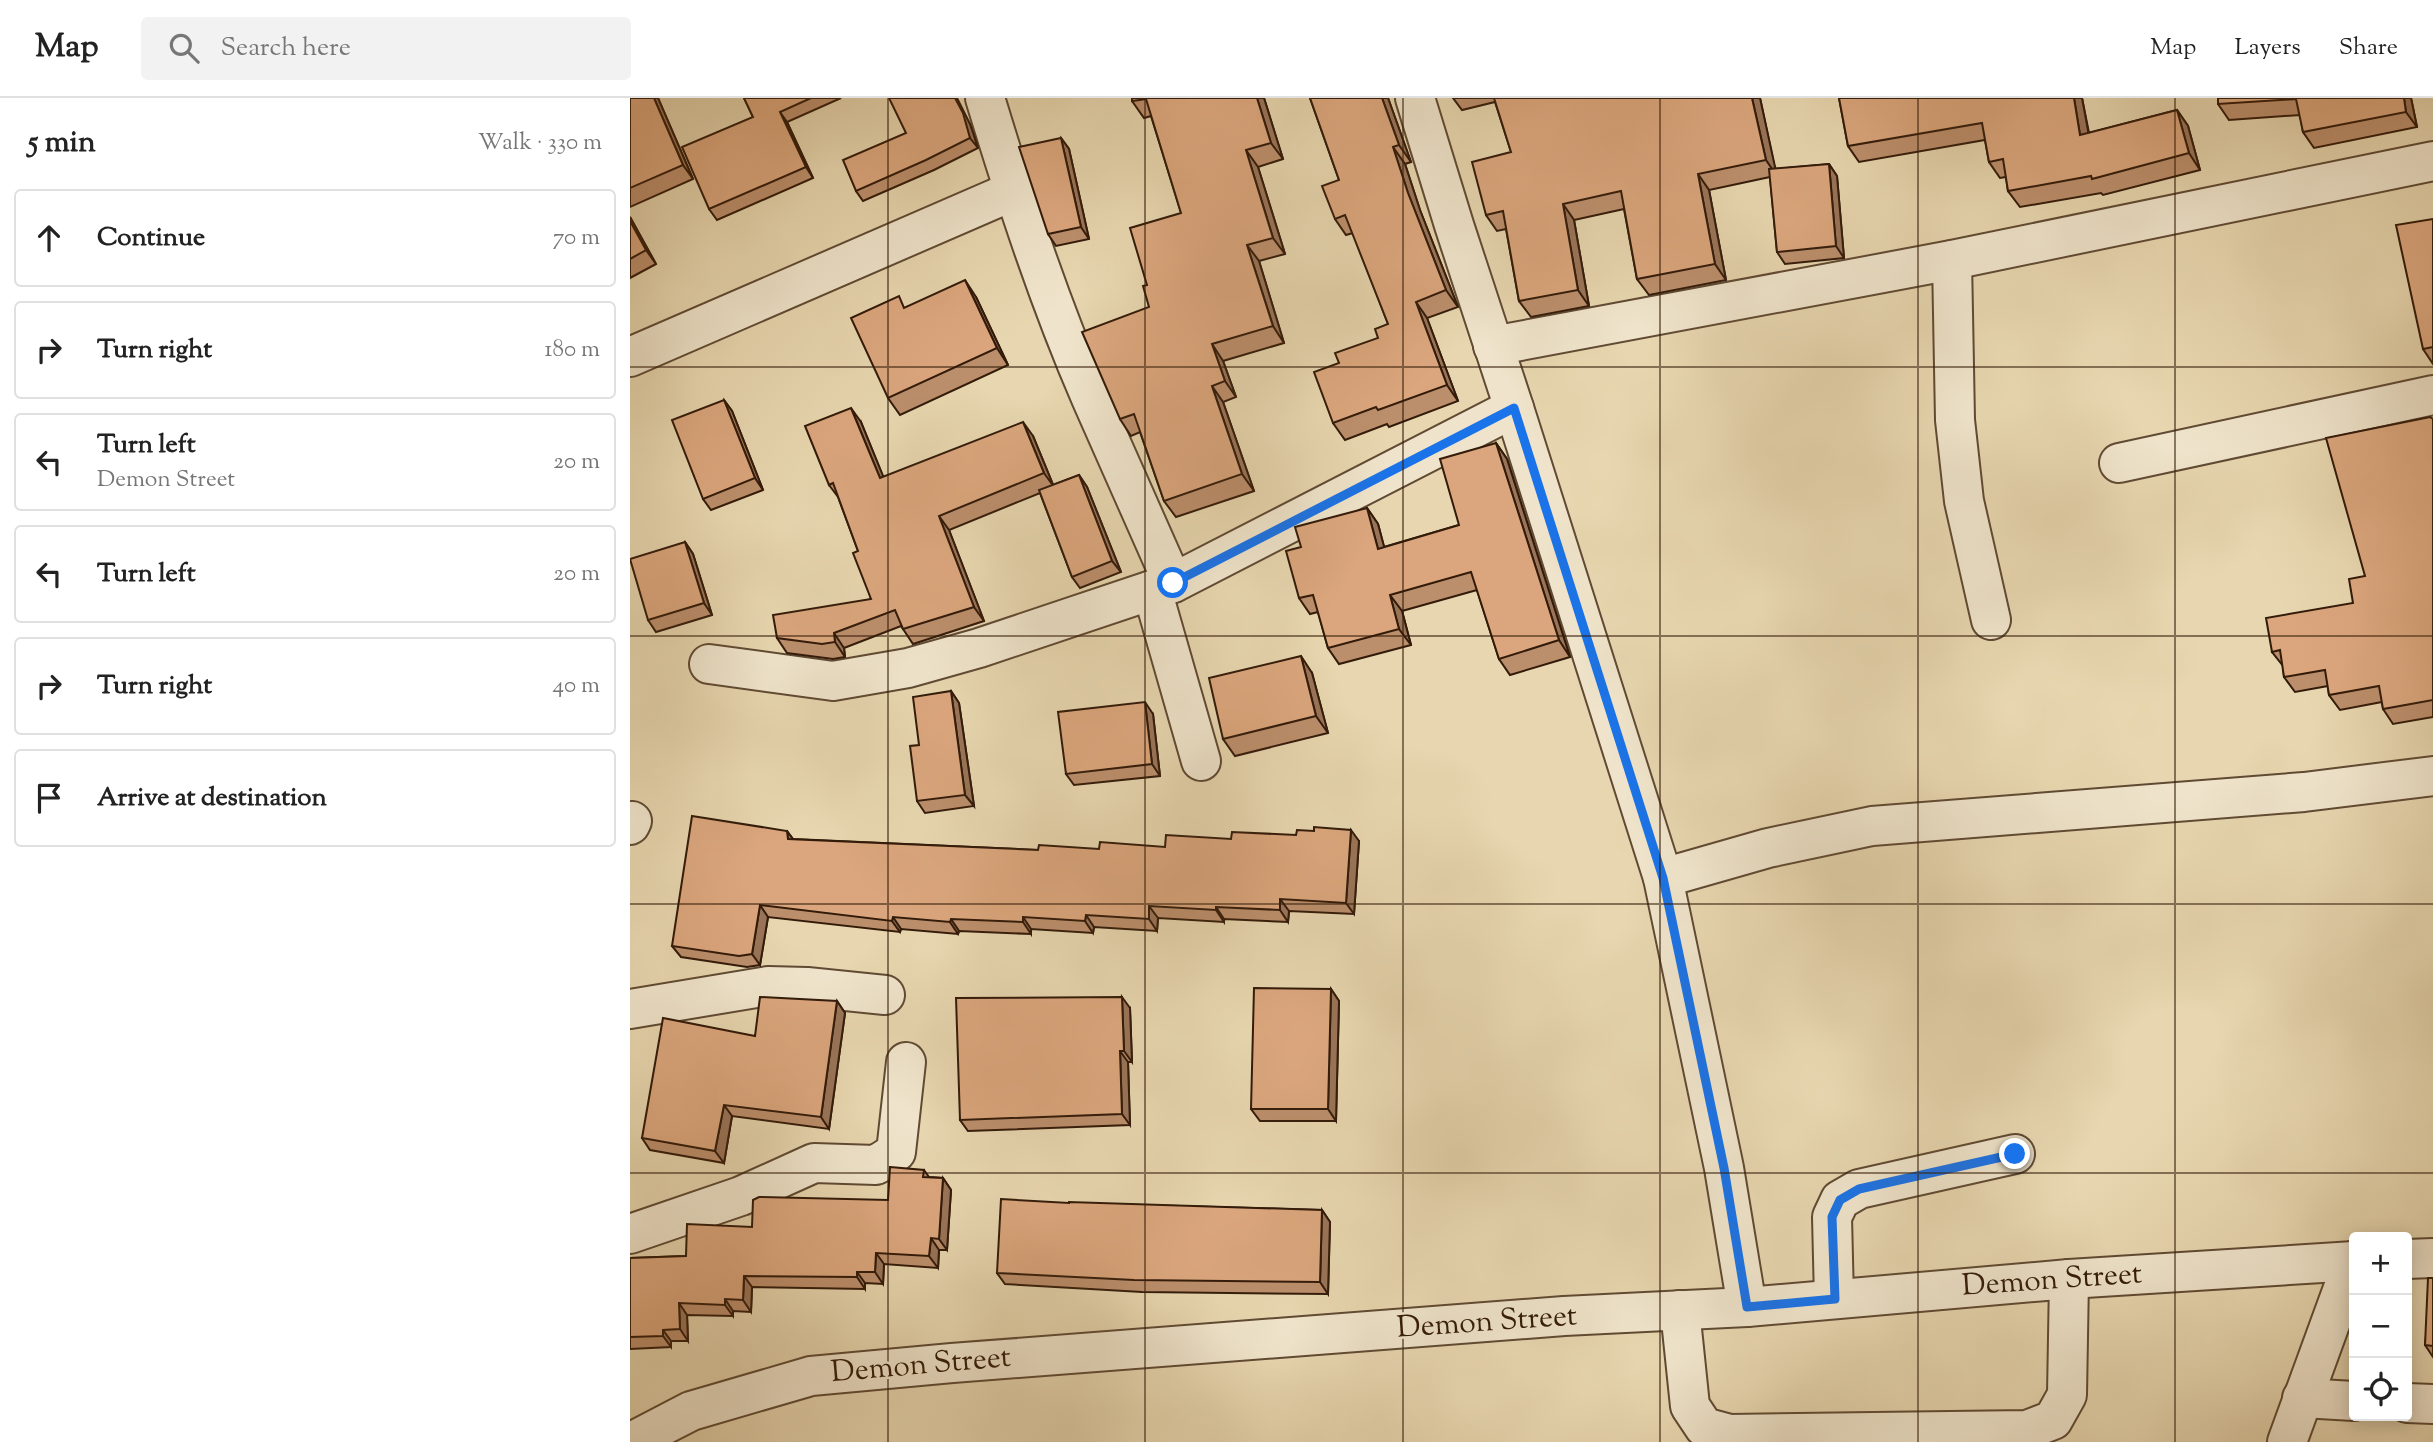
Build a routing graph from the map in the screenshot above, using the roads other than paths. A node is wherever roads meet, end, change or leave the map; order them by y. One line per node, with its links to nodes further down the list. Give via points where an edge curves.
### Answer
1 (985, 98): 4 (street)
2 (1415, 98): 6 (street)
3 (2433, 161): 5 (street)
4 (1013, 191): 7 (street); 11 (street)
5 (1952, 260): 6 (street); 12 (street, via 1955,421 1964,500)
6 (1493, 346): 9 (street)
7 (630, 357)
8 (2433, 395): 10 (street)
9 (1514, 408): 11 (street); 16 (street)
10 (2119, 463)
11 (1163, 586): 13 (street, via 979,649 834,681); 14 (street)
12 (1991, 620)
13 (709, 664)
14 (1201, 761)
15 (2433, 776): 16 (street, via 2304,792 1872,826 1768,848)
16 (1663, 878): 28 (street, via 1721,1154)
17 (885, 995): 18 (street, via 768,986)
18 (630, 1009)
19 (906, 1062): 21 (street, via 896,1152 876,1165 814,1163 741,1196)
20 (2015, 1154): 27 (street, via 1859,1189 1840,1200 1832,1217)
21 (630, 1234)
22 (2433, 1258): 23 (street)
23 (2412, 1259)
24 (2349, 1261): 26 (street, Demon Street)
25 (2349, 1274): 30 (street)
26 (2069, 1279): 27 (street, Demon Street); 29 (street, via 2067,1395 2053,1420 2027,1430 1730,1434 1704,1427 1690,1406)
27 (1835, 1299): 28 (street, Demon Street)
28 (1747, 1307): 29 (street, Demon Street)
29 (1680, 1310): 34 (street, Demon Street, via 811,1376 691,1411)
30 (2302, 1398): 31 (street); 35 (street)
31 (2349, 1401)
32 (2412, 1403): 33 (street)
33 (2433, 1404)
34 (631, 1442)
35 (2287, 1442)

